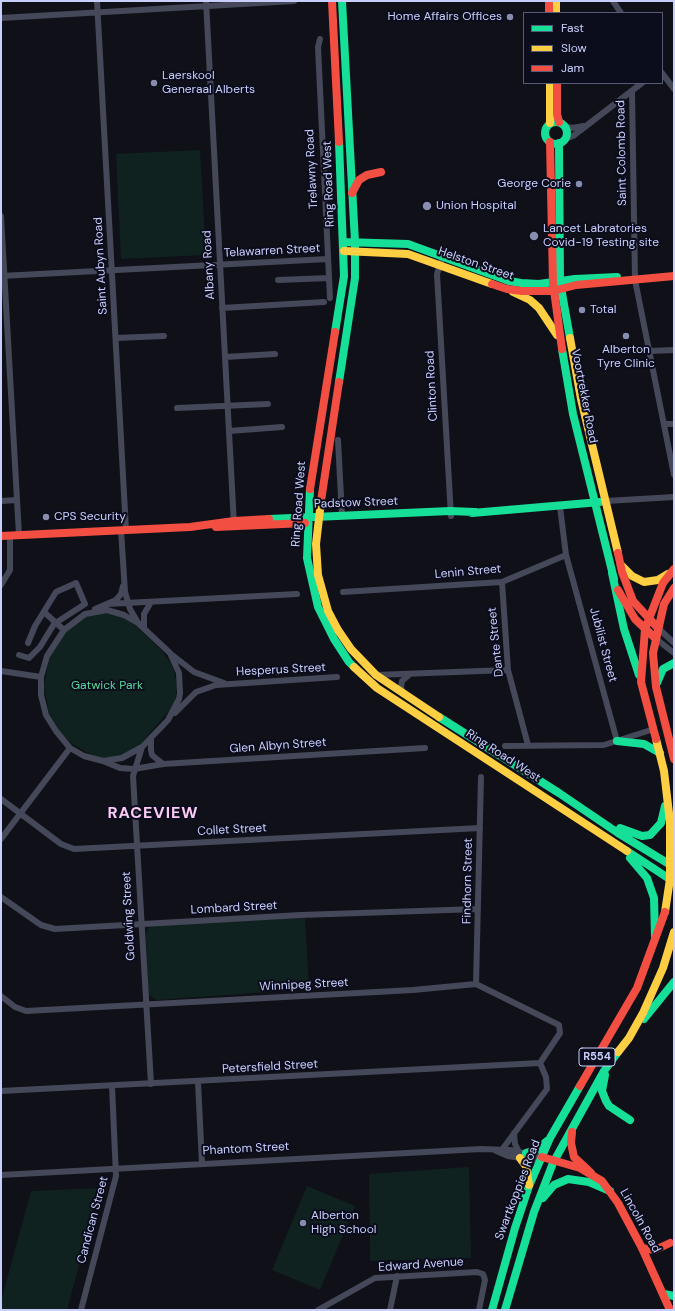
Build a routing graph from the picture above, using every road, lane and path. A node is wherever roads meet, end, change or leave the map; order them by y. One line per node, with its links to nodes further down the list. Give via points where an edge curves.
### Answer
1 (97, 1): 12 (street, Saint Aubyn Road)
2 (294, 1): 8 (street)
3 (332, 1): 28 (main road, Ring Road West)
4 (342, 1): 26 (main road, Ring Road West)
5 (549, 1): 9 (main road)
6 (556, 1): 10 (main road)
7 (613, 1): 11 (street)
8 (206, 4): 12 (street); 34 (street, Albany Road)
9 (549, 12)
10 (556, 12)
11 (620, 12)
12 (98, 13): 13 (street); 36 (street, Saint Aubyn Road)
13 (1, 18)
14 (320, 39): 33 (street, Trelawny Road, via 318,47)
15 (663, 74): 19 (street)
16 (550, 84): 21 (main road, Voortrekker Road)
17 (557, 84): 21 (main road, Voortrekker Road)
18 (641, 84): 20 (street)
19 (674, 89)
20 (632, 91): 22 (street); 40 (street, Saint Colomb Road)
21 (558, 124): 22 (street, via 572,128); 23 (main road, Voortrekker Road, via 566,135); 24 (main road, Voortrekker Road, via 546,127 546,138)
22 (584, 126): 23 (street, via 574,136)
23 (562, 141): 24 (main road); 42 (main road, Voortrekker Road)
24 (550, 142): 42 (main road, Voortrekker Road)
25 (381, 172): 26 (main road, via 359,180)
26 (352, 193): 29 (main road, Ring Road West)
27 (1, 216): 37 (street)
28 (344, 242): 29 (main road, Helston Street); 30 (main road, Ring Road West)
29 (355, 242): 31 (main road, Ring Road West); 32 (main road, Helston Street, via 408,244)
30 (344, 251): 31 (main road, Helston Street); 72 (main road, Ring Road West, via 344,276 314,460)
31 (355, 251): 35 (main road, Helston Street, via 401,252); 71 (main road, Ring Road West, via 353,293)
32 (443, 256): 35 (street, Clinton Road); 42 (main road, Helston Street, via 520,284)
33 (328, 259): 34 (street, Telawarren Street); 39 (street, Trelawny Road)
34 (220, 265): 36 (street, Telawarren Street); 46 (street, Albany Road)
35 (439, 265): 43 (main road, Helston Street); 69 (street, Clinton Road, via 438,290)
36 (112, 271): 37 (street, Telawarren Street); 48 (street, Saint Aubyn Road)
37 (3, 276): 64 (street)
38 (674, 276): 40 (main road, Helston Street)
39 (329, 278): 41 (street); 44 (street, Trelawny Road)
40 (635, 278): 42 (main road, Helston Street); 51 (street, Saint Colomb Road)
41 (278, 280)
42 (557, 286): 43 (main road, Helston Street); 49 (main road, Voortrekker Road); 66 (main road, Voortrekker Road)
43 (507, 289): 49 (main road, via 530,300 539,308)
44 (330, 298)
45 (324, 302): 46 (street)
46 (222, 308): 53 (street, Albany Road)
47 (164, 336): 48 (street)
48 (116, 338): 74 (street, Saint Aubyn Road)
49 (561, 342): 67 (main road, Voortrekker Road, via 573,414)
50 (674, 350): 51 (street)
51 (650, 351): 57 (street, Saint Colomb Road)
52 (275, 354): 53 (street)
53 (225, 357): 55 (street, Albany Road)
54 (268, 404): 55 (street)
55 (227, 405): 56 (street); 60 (street, Albany Road)
56 (177, 408)
57 (664, 424): 58 (street); 62 (street, Saint Colomb Road)
58 (674, 424)
59 (282, 427): 60 (street)
60 (229, 431): 73 (street, Albany Road)
61 (338, 440): 70 (street)
62 (674, 475)
63 (674, 497): 66 (street, Padstow Street)
64 (17, 500): 65 (street); 75 (street)
65 (1, 501)
66 (606, 501): 67 (main road, Padstow Street); 79 (main road, Voortrekker Road)
67 (595, 503): 68 (main road, Padstow Street); 81 (main road, Voortrekker Road)
68 (560, 507): 69 (main road, Padstow Street); 78 (street)
69 (450, 513): 70 (main road, Padstow Street); 71 (main road, Padstow Street)
70 (342, 516): 71 (main road, Padstow Street)
71 (318, 519): 72 (main road, Padstow Street); 109 (main road, Ring Road West, via 318,575 328,610 351,649)
72 (308, 520): 73 (main road, Padstow Street); 112 (main road, Ring Road West, via 307,558 318,607 349,662)
73 (234, 524): 74 (main road, Padstow Street)
74 (123, 530): 75 (main road, Padstow Street); 83 (street, Saint Aubyn Road)
75 (19, 535): 77 (main road, Padstow Street)
76 (1, 536): 77 (main road, Padstow Street)
77 (10, 536): 84 (street, via 10,570)
78 (566, 555): 82 (street, Lenin Street); 120 (street, Jubilist Street)
79 (621, 565): 80 (main road, via 632,576 644,582 658,580); 93 (main road, Voortrekker Road, via 634,601)
80 (672, 571): 93 (main road, via 656,598)
81 (612, 573): 97 (main road, Voortrekker Road, via 623,601 635,619); 113 (main road, Swartkoppies Road, via 624,629)
82 (502, 582): 86 (street, Lenin Street); 106 (street, Dante Street)
83 (124, 583): 88 (street, Saint Aubyn Road); 90 (street, via 120,596)
84 (1, 584)
85 (674, 588): 96 (main road, via 664,604)
86 (343, 592)
87 (297, 594): 89 (street)
88 (127, 602): 89 (street); 90 (street); 95 (street)
89 (151, 602): 95 (street, via 144,614)
90 (107, 604): 92 (street)
91 (44, 612): 94 (street); 94 (street, via 56,592 76,583 85,604); 100 (street)
92 (82, 615): 95 (street, via 107,610 124,615); 98 (street)
93 (649, 619): 96 (main road, Voortrekker Road); 97 (main road)
94 (56, 623): 98 (street); 104 (street, via 29,658)
95 (142, 627): 102 (street)
96 (657, 628): 99 (main road); 101 (street)
97 (646, 629): 99 (main road, Voortrekker Road); 113 (main road)
98 (64, 630): 110 (street, via 47,656)
99 (655, 638): 103 (street); 115 (main road, via 653,667)
100 (28, 643)
101 (674, 643)
102 (170, 653): 114 (street, Hesperus Street, via 194,672); 117 (street, via 177,667 180,687 179,699)
103 (674, 653)
104 (19, 655)
105 (674, 662): 115 (main road, via 663,669)
106 (508, 670): 108 (street); 121 (street, Dante Street)
107 (1, 671): 110 (street)
108 (410, 674): 109 (street); 116 (street, via 402,681 400,687)
109 (376, 675): 112 (street); 116 (main road, Ring Road West)
110 (41, 677): 123 (street, via 41,695 46,715)
111 (337, 678): 114 (street, Hesperus Street)
112 (369, 681): 138 (main road, Ring Road West, via 401,705 510,773)
113 (641, 682): 118 (main road, Swartkoppies Road)
114 (226, 684): 117 (street, Hesperus Street, via 196,692)
115 (656, 686): 127 (main road)
116 (403, 695): 134 (main road, Ring Road West)
117 (168, 720): 119 (street)
118 (654, 729): 120 (street); 126 (main road, Swartkoppies Road)
119 (151, 738): 124 (street); 129 (street, via 152,755)
120 (617, 741): 121 (street, via 595,745); 126 (main road, via 644,744)
121 (528, 745): 122 (street)
122 (505, 746)
123 (70, 748): 128 (street, via 84,756); 135 (street)
124 (142, 748): 128 (street, via 122,758); 130 (street, Goldwing Street)
125 (425, 748): 129 (street, Glen Albyn Street)
126 (660, 752): 132 (main road, Swartkoppies Road)
127 (674, 759)
128 (103, 761): 130 (street, Glen Albyn Street, via 120,768)
129 (163, 764): 130 (street, Glen Albyn Street)
130 (134, 769): 139 (street, Goldwing Street)
131 (481, 778): 136 (street, Findhorn Street)
132 (667, 795): 134 (main road, via 661,823 650,835 630,833); 140 (main road, Swartkoppies Road)
133 (1, 800): 135 (street, Collet Street)
134 (585, 812): 140 (main road, Ring Road West)
135 (20, 814): 137 (street); 139 (street, Collet Street, via 67,848)
136 (480, 828): 139 (street, Collet Street); 143 (street, Findhorn Street)
137 (1, 839)
138 (611, 841): 141 (main road, Ring Road West); 146 (main road, via 647,878 654,898)
139 (136, 846): 144 (street, Goldwing Street)
140 (672, 866): 141 (main road, Swartkoppies Road / R554)
141 (672, 880): 146 (main road, Swartkoppies Road / R554)
142 (1, 896): 144 (street, Lombard Street, via 48,928)
143 (478, 909): 144 (street, Lombard Street); 148 (street, Findhorn Street)
144 (141, 924): 150 (street, Goldwing Street)
145 (674, 932): 151 (main road, Swartkoppies Road / R554, via 652,994)
146 (656, 941): 161 (main road, Swartkoppies Road / R554, via 637,988)
147 (674, 982): 151 (main road)
148 (476, 984): 150 (street, Winnipeg Street, via 413,990); 152 (street, via 559,1025 560,1033)
149 (1, 996): 150 (street, Winnipeg Street, via 26,1011)
150 (145, 1004): 155 (street, Goldwing Street)
151 (629, 1038): 153 (main road, Swartkoppies Road / R554)
152 (540, 1063): 154 (street, Petersfield Street); 160 (street, via 546,1077 547,1089)
153 (610, 1063): 158 (main road, via 602,1084 604,1096 609,1106); 159 (main road, Swartkoppies Road / R554)
154 (198, 1082): 155 (street, Petersfield Street); 166 (street)
155 (150, 1084): 156 (street, Petersfield Street)
156 (112, 1086): 157 (street, Petersfield Street); 168 (street, Candican Street)
157 (1, 1091)
158 (630, 1120)
159 (572, 1128): 165 (main road, Swartkoppies Road / R554); 169 (main road, via 571,1143 574,1157)
160 (514, 1133): 162 (street); 163 (street, via 515,1144)
161 (550, 1138): 163 (main road, via 538,1149); 164 (main road, Swartkoppies Road / R554)
162 (500, 1151): 163 (street, Phantom Street); 166 (street, Phantom Street)
163 (522, 1154): 164 (street, Phantom Street); 171 (main road)
164 (541, 1159): 165 (main road, Phantom Street); 171 (main road, Swartkoppies Road / R554)
165 (554, 1162): 167 (main road, Phantom Street); 173 (main road, Swartkoppies Road / R554)
166 (202, 1164): 168 (street, Phantom Street)
167 (566, 1164): 169 (main road, Lincoln Road)
168 (117, 1168): 170 (street, Phantom Street); 179 (street, Candican Street)
169 (591, 1173): 172 (main road, Lincoln Road)
170 (1, 1175)
171 (529, 1186): 183 (main road, Swartkoppies Road / R554, via 507,1252)
172 (610, 1191): 173 (main road, via 580,1180 563,1181 549,1189); 175 (main road, Lincoln Road)
173 (534, 1212): 184 (main road, Swartkoppies Road / R554)
174 (670, 1243): 175 (main road, via 655,1250)
175 (642, 1248): 177 (main road, Lincoln Road)
176 (397, 1276): 180 (street, Edward Avenue, via 375,1278); 181 (street); 182 (street, Edward Avenue, via 481,1273 484,1276)
177 (664, 1294): 178 (main road); 185 (main road, Lincoln Road)
178 (674, 1296)
179 (81, 1310)
180 (318, 1310)
181 (390, 1310)
182 (479, 1310)
183 (492, 1310)
184 (506, 1310)
185 (670, 1310)

